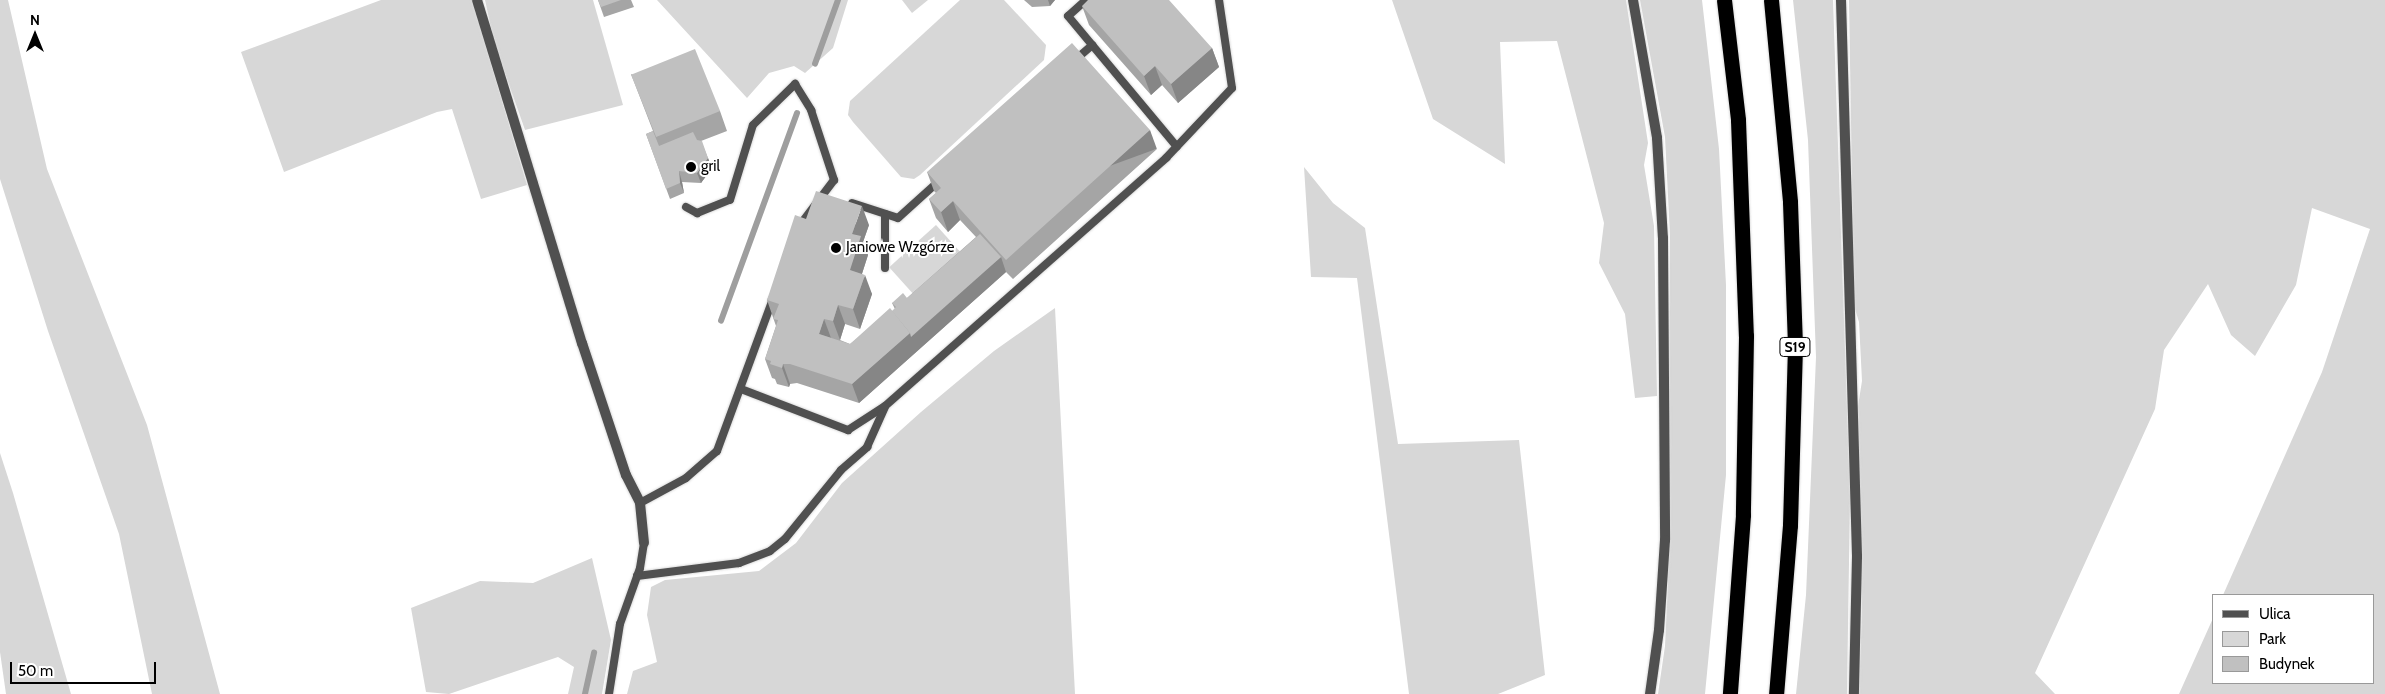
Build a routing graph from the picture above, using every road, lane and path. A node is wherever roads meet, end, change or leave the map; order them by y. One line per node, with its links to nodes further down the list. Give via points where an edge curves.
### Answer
1 (478, 0): 22 (street, via 582,342 626,475)
2 (1086, 0): 8 (lane, via 1068,16)
3 (1219, 0): 10 (lane, via 1232,88)
4 (1633, 0): 26 (street, via 1657,138 1663,238 1665,540 1659,630)
5 (1724, 0): 27 (highway, via 1738,120 1746,336 1743,515)
6 (1771, 0): 28 (highway, S19, via 1790,202 1795,346 1790,525)
7 (1841, 0): 29 (street, via 1857,557)
8 (1092, 45): 9 (lane); 10 (lane)
9 (1069, 65)
10 (1177, 147): 21 (lane)
11 (943, 178): 16 (lane, via 898,218)
12 (824, 194): 13 (lane); 15 (lane, via 834,180 830,160 811,110 794,84 753,125 730,200 698,213); 17 (lane)
13 (832, 197)
14 (841, 200): 16 (lane)
15 (686, 207)
16 (885, 214): 18 (lane)
17 (795, 237)
18 (885, 268)
19 (775, 293): 20 (lane)
20 (742, 389): 21 (lane, via 848,430); 22 (lane, via 717,451 686,478)
21 (885, 406): 24 (lane, via 867,447 841,470 785,540 770,551 739,563)
22 (640, 503): 23 (street)
23 (644, 543): 24 (lane)
24 (637, 576): 25 (lane, via 620,624)
25 (608, 694)
26 (1650, 694)
27 (1730, 694)
28 (1776, 694)
29 (1854, 694)

